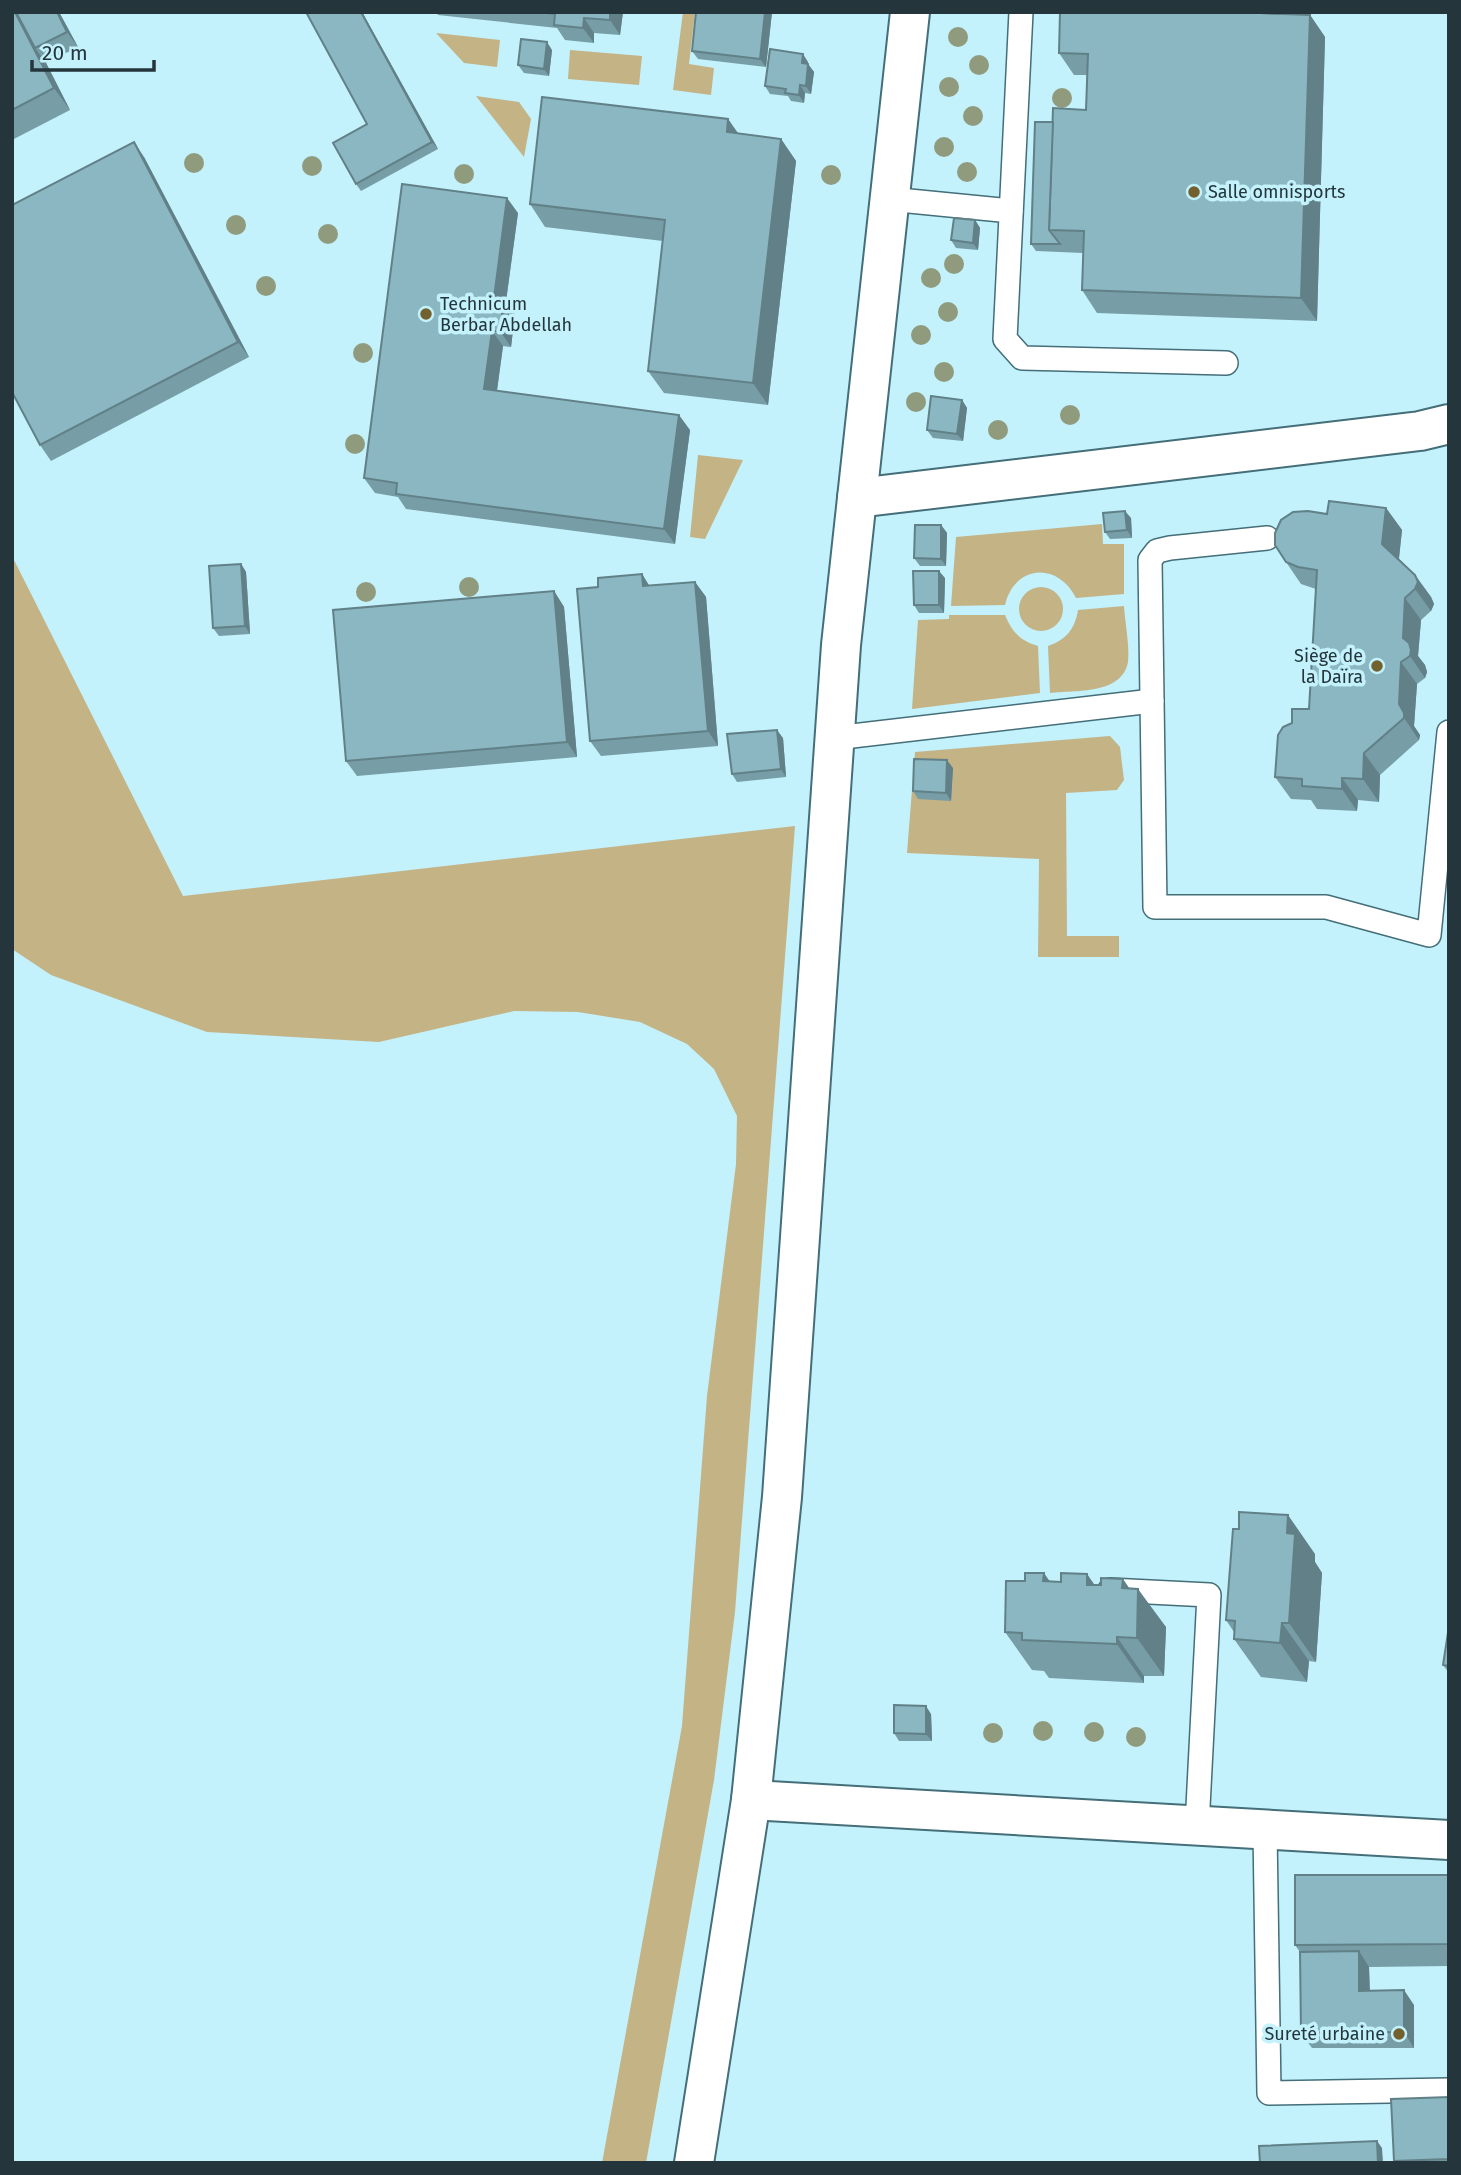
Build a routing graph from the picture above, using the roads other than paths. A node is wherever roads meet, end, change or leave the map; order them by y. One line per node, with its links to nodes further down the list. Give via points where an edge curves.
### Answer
1 (910, 12): 3 (street)
2 (1021, 12): 4 (lane)
3 (889, 199): 4 (lane); 7 (street)
4 (1011, 211): 5 (lane, via 1005,339 1022,358)
5 (1226, 363)
6 (1449, 424): 7 (street)
7 (857, 498): 11 (street)
8 (1267, 538): 9 (lane, via 1170,548 1157,551 1150,560)
9 (1152, 701): 10 (lane, via 1155,907 1326,907 1429,935); 11 (lane)
10 (1449, 732)
11 (835, 738): 13 (street, via 782,1497)
12 (1094, 1589): 14 (lane, via 1209,1595)
13 (751, 1800): 14 (street); 18 (street)
14 (1197, 1826): 15 (street)
15 (1265, 1830): 16 (street); 17 (lane, via 1269,2093)
16 (1449, 1840)
17 (1449, 2090)
18 (694, 2163)

